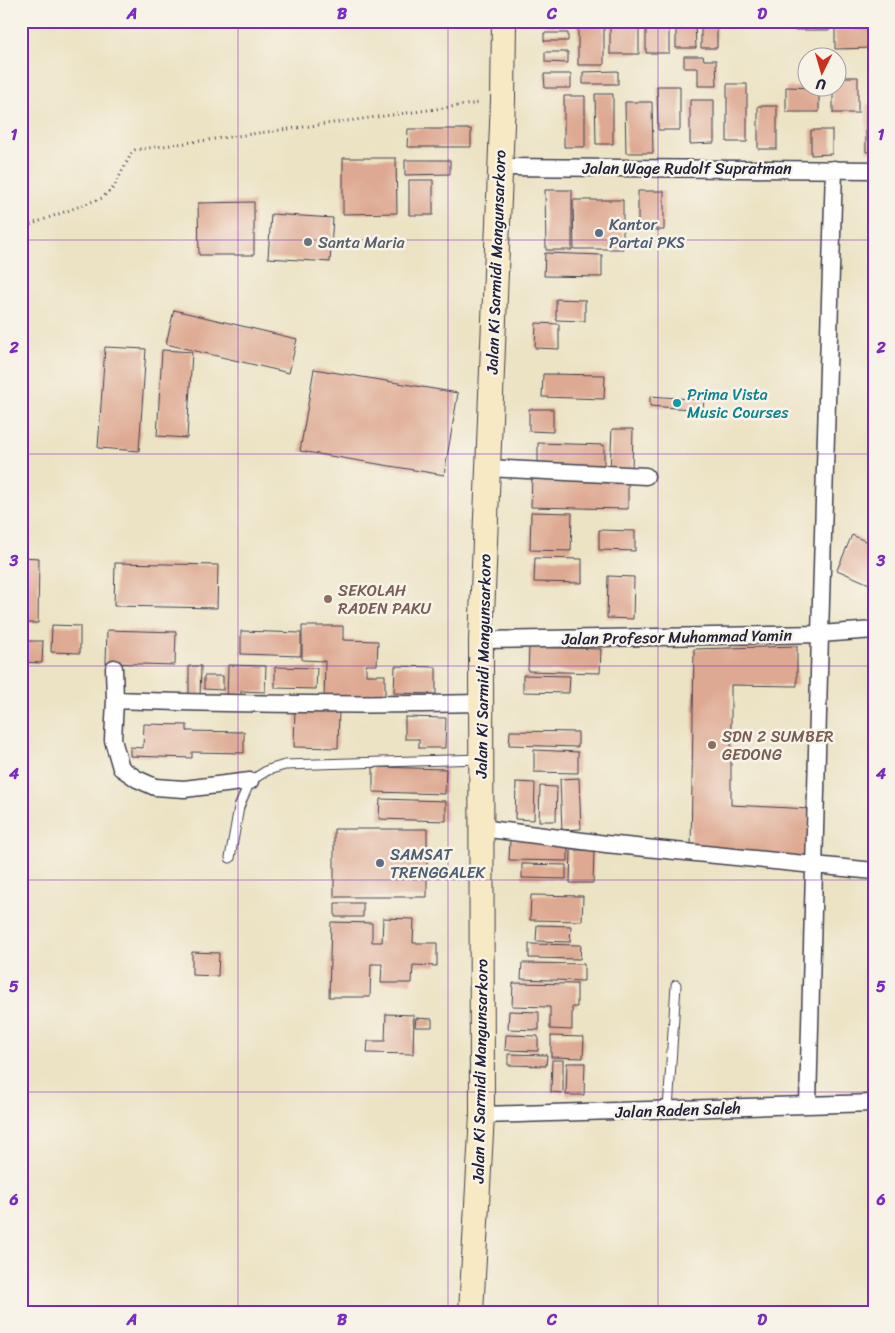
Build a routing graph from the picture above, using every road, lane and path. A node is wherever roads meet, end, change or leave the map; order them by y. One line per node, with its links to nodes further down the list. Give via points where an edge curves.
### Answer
1 (504, 21): 2 (main road, Jalan Ki Sarmidi Mangunsarkoro)
2 (503, 100): 3 (main road, Jalan Ki Sarmidi Mangunsarkoro); 6 (path, via 141,148 131,154 114,187 102,198)
3 (500, 167): 4 (street, Jalan Wage Rudolf Supratman); 7 (main road, Jalan Ki Sarmidi Mangunsarkoro)
4 (834, 170): 5 (street, Jalan Wage Rudolf Supratman); 10 (street)
5 (874, 170)
6 (21, 228)
7 (488, 468): 8 (street); 11 (main road, Jalan Ki Sarmidi Mangunsarkoro)
8 (646, 476)
9 (874, 630): 10 (street, Jalan Profesor Muhammad Yamin)
10 (820, 634): 11 (street, Jalan Profesor Muhammad Yamin); 19 (street)
11 (481, 640): 14 (main road, Jalan Ki Sarmidi Mangunsarkoro)
12 (114, 668): 13 (street)
13 (115, 700): 14 (street, via 247,704); 16 (street, via 112,740 121,768 138,779 155,787 184,789)
14 (481, 703): 15 (main road, Jalan Ki Sarmidi Mangunsarkoro)
15 (481, 759): 16 (lane, via 285,765 268,770); 17 (main road, Jalan Ki Sarmidi Mangunsarkoro)
16 (250, 781): 18 (lane, via 239,807)
17 (481, 828): 19 (street); 25 (main road, Jalan Ki Sarmidi Mangunsarkoro)
18 (230, 858)
19 (814, 864): 20 (street); 23 (street)
20 (874, 871)
21 (676, 986): 24 (lane)
22 (874, 1103): 23 (street, Jalan Raden Saleh)
23 (808, 1105): 24 (street, Jalan Raden Saleh)
24 (668, 1110): 25 (street, Jalan Raden Saleh)
25 (482, 1116): 26 (main road, Jalan Ki Sarmidi Mangunsarkoro)
26 (471, 1312)

